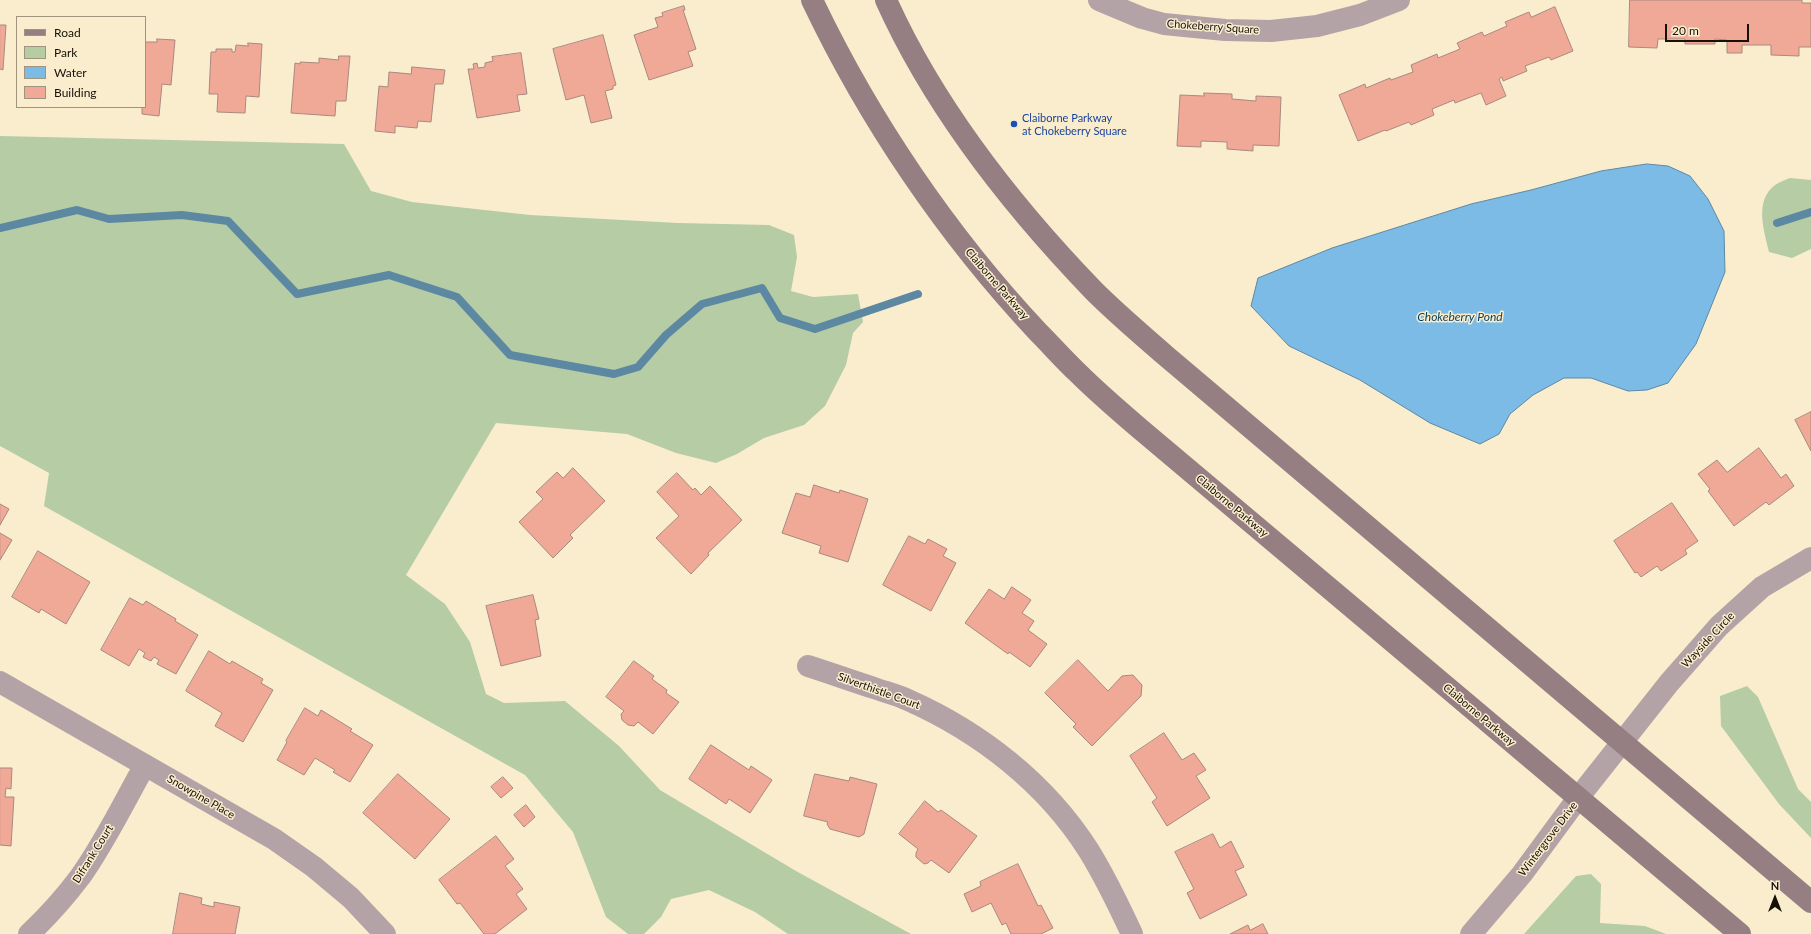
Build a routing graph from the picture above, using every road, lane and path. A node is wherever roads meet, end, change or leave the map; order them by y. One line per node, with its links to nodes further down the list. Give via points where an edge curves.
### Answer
1 (812, 0): 10 (main road, Claiborne Parkway, via 833,44 926,195 968,252 1077,373)
2 (886, 0): 8 (main road, via 924,73 968,140 1022,212 1095,292 1166,356)
3 (1099, 0): 4 (street, Chokeberry Square, via 1164,24 1225,30 1271,31 1317,26 1360,15)
4 (1399, 0)
5 (1811, 558): 8 (street, Wayside Circle, via 1762,587 1718,626 1669,683)
6 (808, 666): 14 (street, Silverthistle Court, via 907,699 950,720 988,744 1027,776 1060,812 1088,850)
7 (0, 682): 9 (street, Snowpine Place)
8 (1623, 743): 10 (street, Wintergrove Drive); 11 (main road)
9 (145, 765): 12 (street, Difrank Court, via 80,877 50,914); 13 (street, Snowpine Place, via 274,839 351,898)
10 (1578, 798): 15 (street, Wintergrove Drive, via 1522,874); 16 (main road, Claiborne Parkway)
11 (1811, 902)
12 (29, 934)
13 (385, 934)
14 (1132, 934)
15 (1471, 934)
16 (1740, 934)

